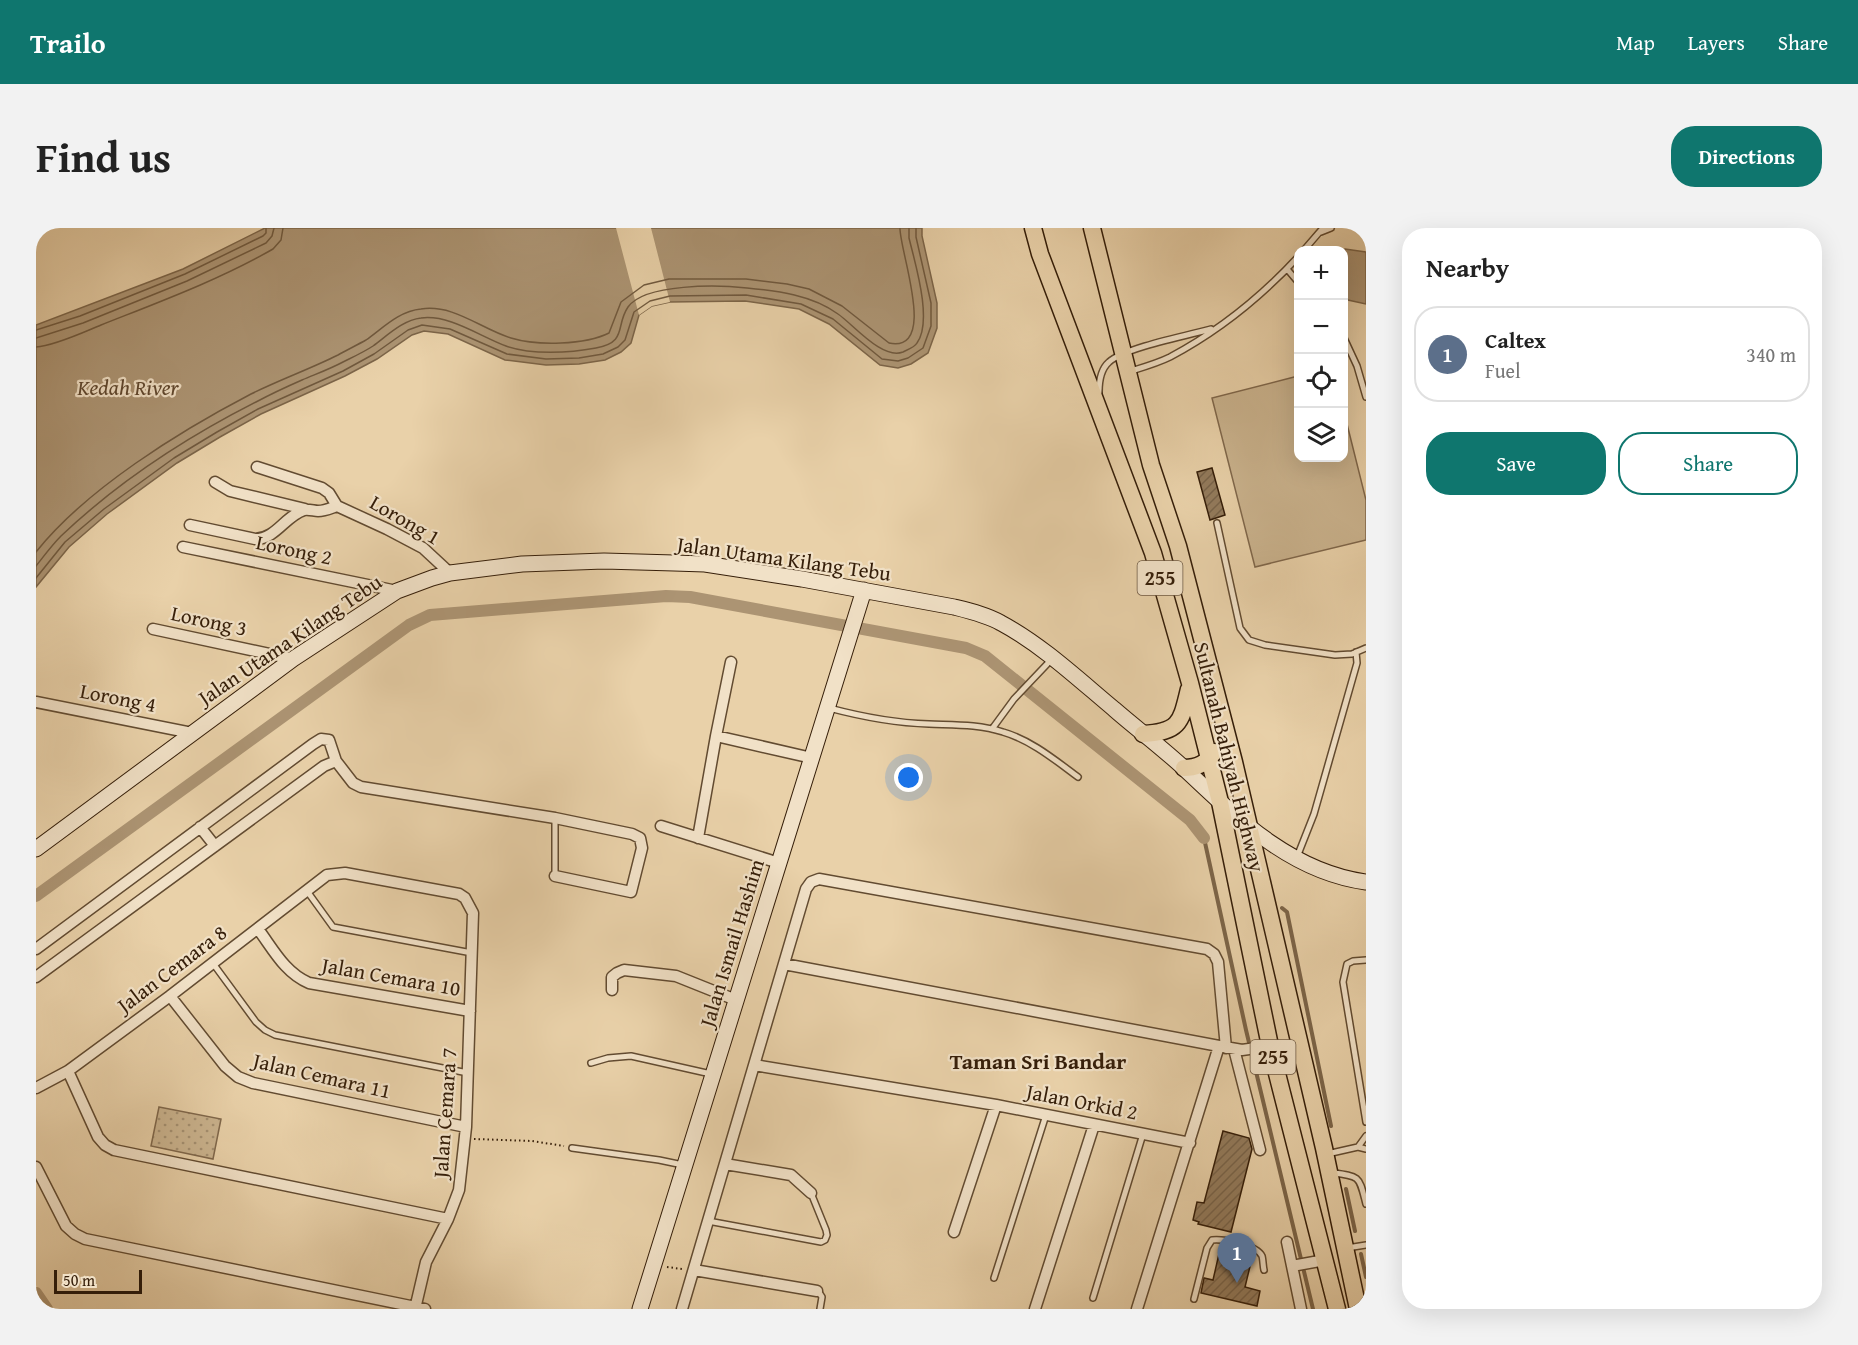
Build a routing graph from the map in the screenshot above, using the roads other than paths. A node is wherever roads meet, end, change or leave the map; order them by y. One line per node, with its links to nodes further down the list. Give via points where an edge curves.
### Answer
1 (1034, 228): 14 (main road, Sultanah Bahiyah Highway / 255)
2 (1092, 228): 11 (main road, Sultanah Bahiyah Highway / 255)
3 (1331, 228): 4 (lane)
4 (1322, 230): 5 (lane)
5 (1308, 246)
6 (1294, 262): 7 (lane)
7 (1287, 269): 8 (lane); 9 (lane)
8 (1294, 277)
9 (1219, 327): 11 (lane); 12 (lane, via 1168,358)
10 (1348, 346): 13 (lane)
11 (1122, 354): 12 (main road, Sultanah Bahiyah Highway / 255); 14 (lane, via 1101,373)
12 (1128, 372): 34 (main road, Sultanah Bahiyah Highway / 255, via 1151,465 1178,546)
13 (1366, 397)
14 (1100, 416): 31 (main road, Sultanah Bahiyah Highway / 255, via 1153,553)
15 (257, 467): 17 (street, Lorong 1, via 322,488)
16 (215, 482): 18 (street, Lorong 1, via 230,491)
17 (337, 506): 18 (street, Lorong 1, via 318,511); 22 (street, Lorong 1, via 423,548)
18 (305, 509): 20 (street, Lorong 1, via 262,539)
19 (1217, 523): 27 (lane, via 1240,628 1249,640 1335,655)
20 (190, 525)
21 (183, 547): 24 (street, Lorong 2)
22 (450, 573): 23 (street, Jalan Utama Kilang Tebu, via 522,564 603,561 705,564); 24 (street, Jalan Utama Kilang Tebu)
23 (864, 590): 29 (street, Jalan Utama Kilang Tebu, via 977,613 1000,622); 33 (street, Jalan Ismail Hashim)
24 (397, 591): 28 (street, Jalan Utama Kilang Tebu)
25 (153, 629): 28 (street, Lorong 3)
26 (1366, 648): 27 (lane)
27 (1356, 652): 52 (lane, via 1357,663 1314,814)
28 (292, 659): 36 (street, Jalan Utama Kilang Tebu)
29 (1052, 659): 35 (lane); 37 (street, Jalan Utama Kilang Tebu)
30 (731, 662): 38 (street)
31 (1190, 683): 37 (main road, via 1180,720 1160,733); 40 (main road, Sultanah Bahiyah Highway / 255)
32 (36, 702): 36 (street, Lorong 4)
33 (827, 708): 35 (lane, via 871,719); 39 (street, Jalan Ismail Hashim)
34 (1223, 725): 40 (main road); 48 (main road, Sultanah Bahiyah Highway / 255)
35 (992, 729): 43 (lane, via 1040,749)
36 (192, 733): 51 (street, Jalan Utama Kilang Tebu)
37 (1143, 734): 42 (street, Jalan Utama Kilang Tebu)
38 (716, 736): 39 (street); 49 (street)
39 (812, 758): 53 (street, Jalan Ismail Hashim)
40 (1209, 760): 42 (main road); 44 (main road, Sultanah Bahiyah Highway / 255)
41 (336, 761): 45 (street, via 361,787); 46 (street, via 329,740 321,739); 50 (street)
42 (1184, 768): 44 (street, Jalan Utama Kilang Tebu)
43 (1078, 777)
44 (1220, 802): 48 (street, Jalan Utama Kilang Tebu); 69 (main road, Sultanah Bahiyah Highway / 255)
45 (555, 818): 54 (lane); 54 (street, via 632,834 640,838 642,848 631,892)
46 (200, 826): 50 (street); 59 (street)
47 (661, 826): 49 (street)
48 (1250, 828): 52 (street, Jalan Utama Kilang Tebu); 91 (main road, Sultanah Bahiyah Highway / 255)
49 (698, 838): 53 (street)
50 (215, 846): 64 (street)
51 (36, 849)
52 (1296, 859): 55 (street, Jalan Utama Kilang Tebu, via 1322,871)
53 (779, 863): 67 (street, Jalan Ismail Hashim)
54 (555, 876)
55 (1366, 882)
56 (307, 891): 57 (street, Jalan Cemara 8, via 327,875 345,873 459,894); 58 (street, Jalan Cemara 8); 60 (lane, via 333,927)
57 (473, 913): 60 (street, Jalan Cemara 7)
58 (258, 929): 62 (street, Jalan Cemara 8); 68 (street, Jalan Cemara 10, via 289,971 309,983)
59 (36, 949)
60 (472, 953): 68 (street, Jalan Cemara 7)
61 (1366, 960): 81 (lane, via 1347,964 1343,982)
62 (212, 963): 66 (street, Jalan Cemara 8); 74 (lane, via 256,1022 275,1035)
63 (784, 964): 70 (street); 70 (street, via 806,889 819,879 1207,949 1218,962); 72 (street)
64 (36, 977)
65 (612, 990): 67 (street, via 612,977 632,970 676,976)
66 (171, 996): 73 (street, Jalan Cemara 8); 83 (street, Jalan Cemara 11, via 225,1066 238,1077)
67 (736, 1000): 75 (street, Jalan Ismail Hashim)
68 (470, 1011): 74 (street, Jalan Cemara 7)
69 (1264, 1047): 70 (street); 104 (main road, Sultanah Bahiyah Highway / 255, via 1299,1167)
70 (1231, 1048): 86 (street); 90 (street)
71 (591, 1063): 75 (lane, via 631,1056)
72 (754, 1065): 79 (street, Jalan Orkid 2); 92 (street)
73 (68, 1071): 77 (street, Jalan Cemara 8); 98 (street, via 98,1137 114,1149)
74 (468, 1073): 83 (street, Jalan Cemara 7)
75 (713, 1074): 93 (street, Jalan Ismail Hashim)
76 (36, 1079): 77 (street)
77 (50, 1081): 78 (street, Jalan Cemara 8)
78 (36, 1088)
79 (996, 1105): 80 (street, Jalan Orkid 2); 100 (street)
80 (1046, 1115): 82 (street, Jalan Orkid 2); 108 (lane)
81 (1366, 1122)
82 (1094, 1125): 84 (street, Jalan Orkid 2); 116 (street)
83 (466, 1126): 98 (street, Jalan Cemara 7, via 459,1190)
84 (1143, 1134): 86 (street, Jalan Orkid 2); 110 (lane)
85 (1366, 1136): 87 (lane)
86 (1190, 1143): 117 (street)
87 (1358, 1147): 89 (lane); 91 (lane)
88 (572, 1148): 93 (lane)
89 (1366, 1149)
90 (1260, 1150)
91 (1325, 1155): 95 (main road, Sultanah Bahiyah Highway / 255)
92 (725, 1164): 96 (street, via 791,1175); 99 (street)
93 (685, 1166): 113 (street, Jalan Ismail Hashim)
94 (36, 1167): 112 (street, via 66,1226 86,1239)
95 (1328, 1172): 97 (lane, via 1353,1175); 103 (main road, Sultanah Bahiyah Highway / 255)
96 (811, 1193): 99 (lane, via 827,1235 820,1242)
97 (1366, 1204)
98 (448, 1219): 112 (street, Jalan Cemara 7, via 426,1262)
99 (708, 1221): 106 (street)
100 (954, 1232)
101 (1287, 1242): 105 (street)
102 (1366, 1245): 103 (lane)
103 (1345, 1248): 120 (main road, Sultanah Bahiyah Highway / 255)
104 (1318, 1261): 105 (street); 119 (main road, Sultanah Bahiyah Highway / 255)
105 (1294, 1265): 118 (street)
106 (694, 1270): 109 (street); 114 (street)
107 (1264, 1270): 111 (lane, via 1258,1251 1212,1240)
108 (994, 1278)
109 (817, 1291): 115 (lane, via 822,1297)
110 (1094, 1298)
111 (1194, 1299)
112 (418, 1308)
113 (640, 1309)
114 (682, 1309)
115 (819, 1309)
116 (1035, 1309)
117 (1137, 1309)
118 (1301, 1309)
119 (1337, 1309)
120 (1358, 1309)

